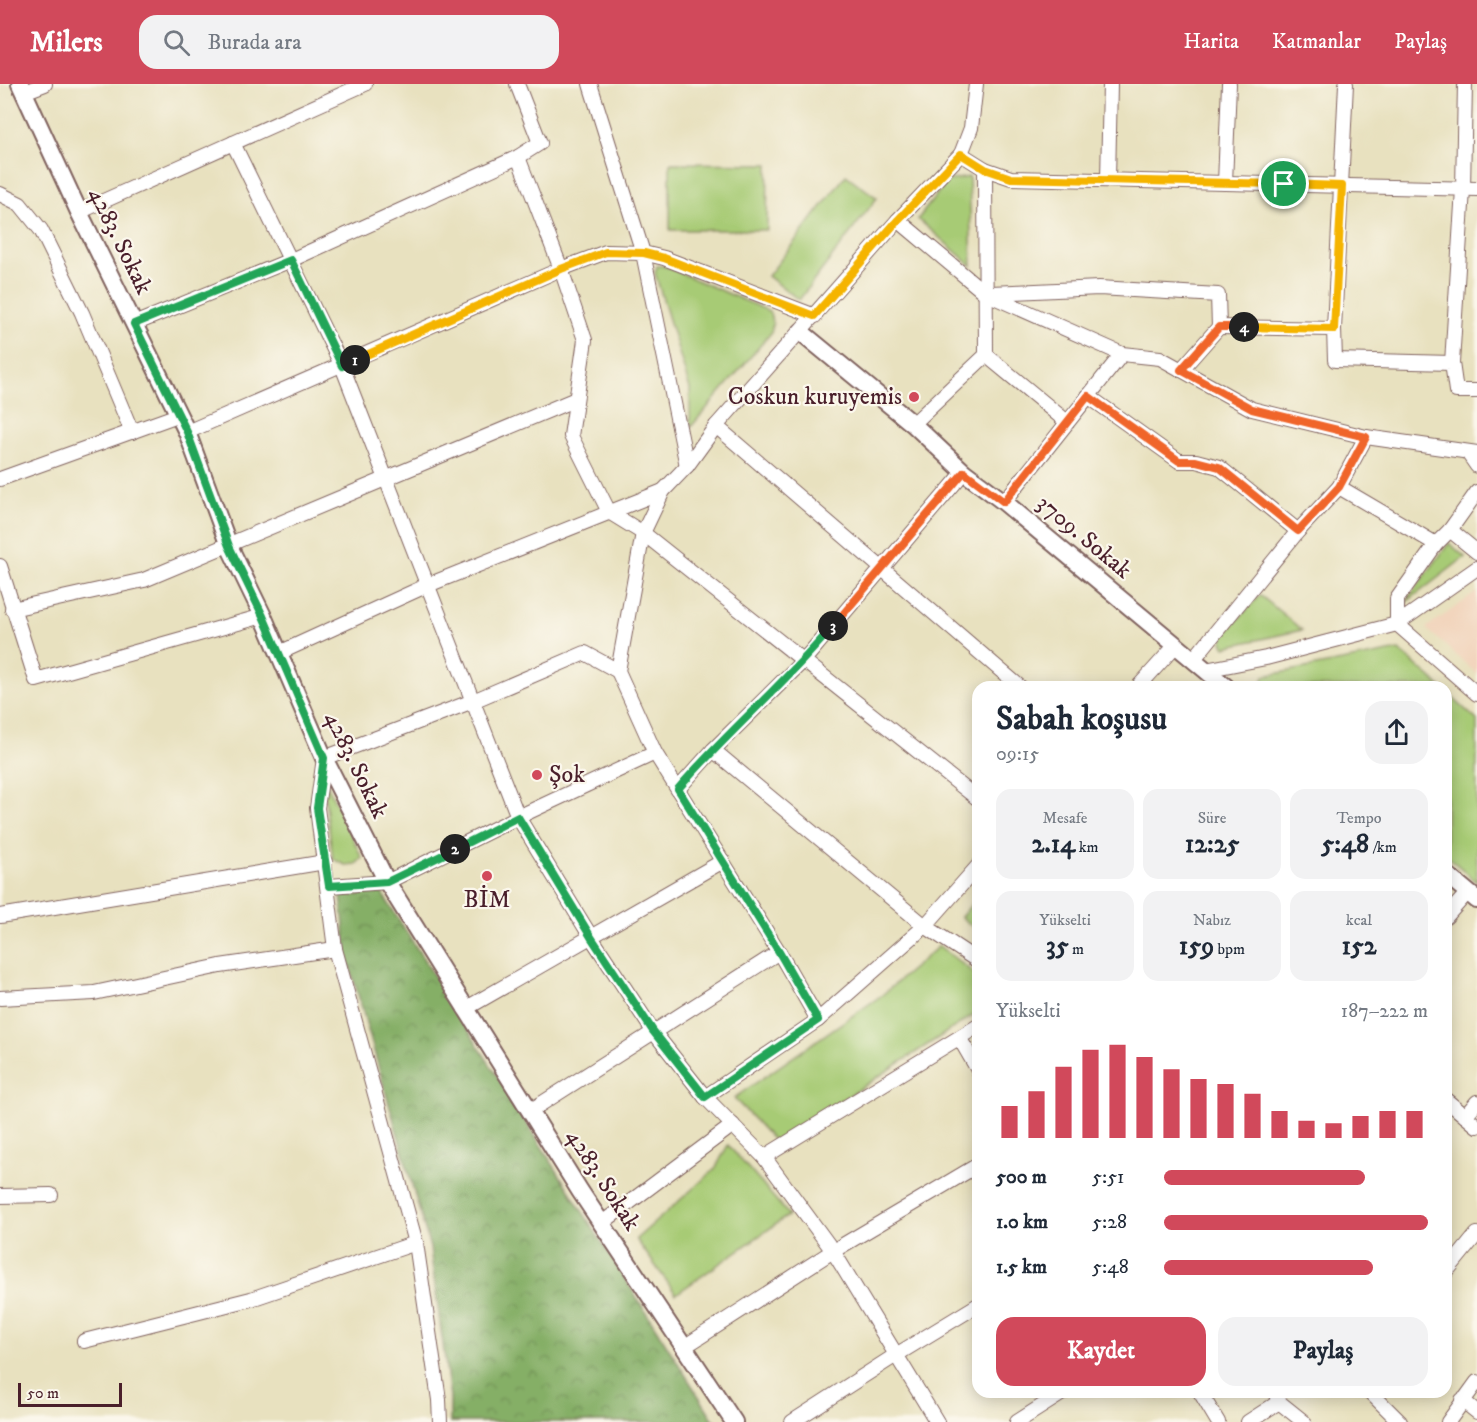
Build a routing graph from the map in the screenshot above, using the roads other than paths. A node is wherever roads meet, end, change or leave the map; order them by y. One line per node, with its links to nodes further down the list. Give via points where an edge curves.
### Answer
1 (45, 84): 10 (street)
2 (365, 84): 11 (street)
3 (517, 84): 13 (street, via 540,143)
4 (590, 84): 23 (street)
5 (976, 84): 12 (street, via 971,128)
6 (1110, 84): 15 (street)
7 (1228, 84): 16 (street)
8 (1346, 84): 17 (street)
9 (1465, 84): 18 (street)
10 (22, 88): 21 (street, 4283. Sokak)
11 (233, 143): 21 (street); 24 (street)
12 (961, 154): 14 (street); 22 (street)
13 (518, 157): 24 (street); 25 (street)
14 (985, 169): 15 (street, via 1011,178); 26 (street)
15 (1108, 180): 16 (street)
16 (1226, 183): 17 (street)
17 (1342, 186): 18 (street); 30 (street)
18 (1463, 189): 19 (street); 34 (street)
19 (1477, 189)
20 (0, 194): 44 (street, via 20,204 41,230 82,313)
21 (79, 212): 28 (street, 4283. Sokak)
22 (898, 220): 26 (street); 27 (street)
23 (644, 253): 25 (street, via 606,252); 27 (street); 48 (street)
24 (291, 260): 28 (street); 35 (street)
25 (561, 269): 35 (street); 39 (street, via 585,340)
26 (986, 293): 29 (street, via 1099,288 1218,295); 32 (street); 33 (street)
27 (814, 316): 31 (street)
28 (134, 324): 40 (street, 4283. Sokak)
29 (1219, 327): 30 (street); 36 (street)
30 (1334, 329): 34 (street, via 1335,360)
31 (801, 332): 42 (street, 3709. Sokak); 43 (street)
32 (1122, 354): 36 (street, via 1160,358); 38 (street)
33 (986, 355): 41 (street); 42 (street)
34 (1452, 363): 37 (street, via 1456,391)
35 (342, 366): 45 (street); 51 (street)
36 (1181, 370): 46 (street, via 1252,409)
37 (1477, 391)
38 (1088, 396): 41 (street); 59 (street, via 1179,461 1219,467)
39 (576, 399): 51 (street); 57 (street, via 571,436)
40 (178, 415): 44 (street); 45 (street, 4283. Sokak)
41 (1067, 422): 56 (street)
42 (913, 424): 50 (street, 3709. Sokak)
43 (716, 426): 48 (street); 65 (street)
44 (132, 432): 52 (street)
45 (187, 432): 62 (street, 4283. Sokak)
46 (1366, 437): 47 (street); 53 (street)
47 (1473, 453): 49 (street)
48 (687, 466): 54 (street)
49 (1477, 466)
50 (964, 472): 56 (street, 3709. Sokak); 65 (street)
51 (386, 478): 62 (street); 67 (street)
52 (0, 479)
53 (1339, 487): 59 (street); 61 (street)
54 (663, 491): 57 (street); 60 (street)
55 (1477, 492): 58 (street)
56 (1004, 502): 71 (street, 3709. Sokak)
57 (609, 512): 60 (street); 67 (street)
58 (1450, 530): 61 (street); 63 (street)
59 (1298, 531): 74 (street)
60 (643, 533): 73 (street); 75 (street)
61 (1436, 544): 70 (street, via 1397,599)
62 (229, 546): 68 (street, via 144,580); 69 (street, 4283. Sokak)
63 (1477, 552)
64 (0, 566): 68 (street)
65 (882, 567): 73 (street); 76 (street)
66 (1477, 568): 70 (street)
67 (428, 585): 72 (street); 80 (street)
68 (12, 609): 69 (street, via 36,680)
69 (263, 616): 72 (street, 4283. Sokak)
70 (1397, 624): 74 (street, via 1266,658); 79 (street)
71 (1176, 645): 74 (street, 3709. Sokak); 77 (street)
72 (279, 653): 83 (street, 4283. Sokak)
73 (804, 660): 81 (street); 85 (street)
74 (1199, 665): 78 (street, 3709. Sokak)
75 (618, 671): 80 (street, via 585,653); 82 (street)
76 (1013, 681)
77 (1143, 681)
78 (1219, 681)
79 (1477, 694)
80 (473, 701): 83 (street); 86 (street)
81 (712, 750): 84 (street); 96 (street)
82 (655, 753): 84 (street); 86 (street)
83 (324, 758): 88 (street, via 317,808); 91 (street, 4283. Sokak)
84 (678, 789): 87 (street)
85 (972, 794)
86 (518, 817): 91 (street); 97 (street)
87 (723, 861): 97 (street); 99 (street)
88 (325, 862): 92 (street); 95 (street)
89 (972, 873): 96 (street)
90 (1452, 879): 93 (street)
91 (387, 882): 92 (street); 102 (street, 4283. Sokak)
92 (329, 886): 98 (street)
93 (1472, 896): 94 (street)
94 (1452, 912)
95 (0, 916)
96 (925, 926): 100 (street); 103 (street)
97 (591, 937): 102 (street); 105 (street)
98 (335, 949): 101 (street, via 220,966 94,993); 121 (street)
99 (779, 952): 103 (street); 105 (street)
100 (972, 957)
101 (0, 998)
102 (465, 1009): 111 (street, 4283. Sokak)
103 (818, 1020): 108 (street)
104 (972, 1030): 106 (street)
105 (653, 1031): 108 (street); 111 (street)
106 (960, 1039): 107 (street); 115 (street)
107 (972, 1060)
108 (705, 1097): 113 (street)
109 (1477, 1102): 112 (street)
110 (1452, 1105): 112 (street)
111 (530, 1111): 119 (street, 4283. Sokak)
112 (1465, 1116): 114 (street)
113 (733, 1125): 115 (street); 119 (street)
114 (1477, 1126)
115 (764, 1156): 122 (street)
116 (972, 1169): 122 (street)
117 (51, 1195): 118 (street)
118 (0, 1196)
119 (602, 1223): 126 (street, 4283. Sokak)
120 (1477, 1234): 123 (street)
121 (416, 1243): 125 (street, via 251,1299); 137 (street)
122 (833, 1251): 126 (street); 127 (street)
123 (1452, 1265)
124 (972, 1309): 127 (street)
125 (84, 1341)
126 (684, 1347): 138 (street, 4283. Sokak)
127 (896, 1355): 139 (street); 140 (street)
128 (1477, 1382): 134 (street)
129 (1055, 1398): 141 (street)
130 (1204, 1398): 142 (street)
131 (1276, 1398): 143 (street)
132 (1278, 1398): 144 (street)
133 (1376, 1398): 136 (street)
134 (1462, 1400): 135 (street); 145 (street)
135 (1477, 1412)
136 (1398, 1421)
137 (440, 1422)
138 (735, 1422)
139 (792, 1422)
140 (937, 1422)
141 (1017, 1422)
142 (1218, 1422)
143 (1248, 1422)
144 (1304, 1422)
145 (1448, 1422)

